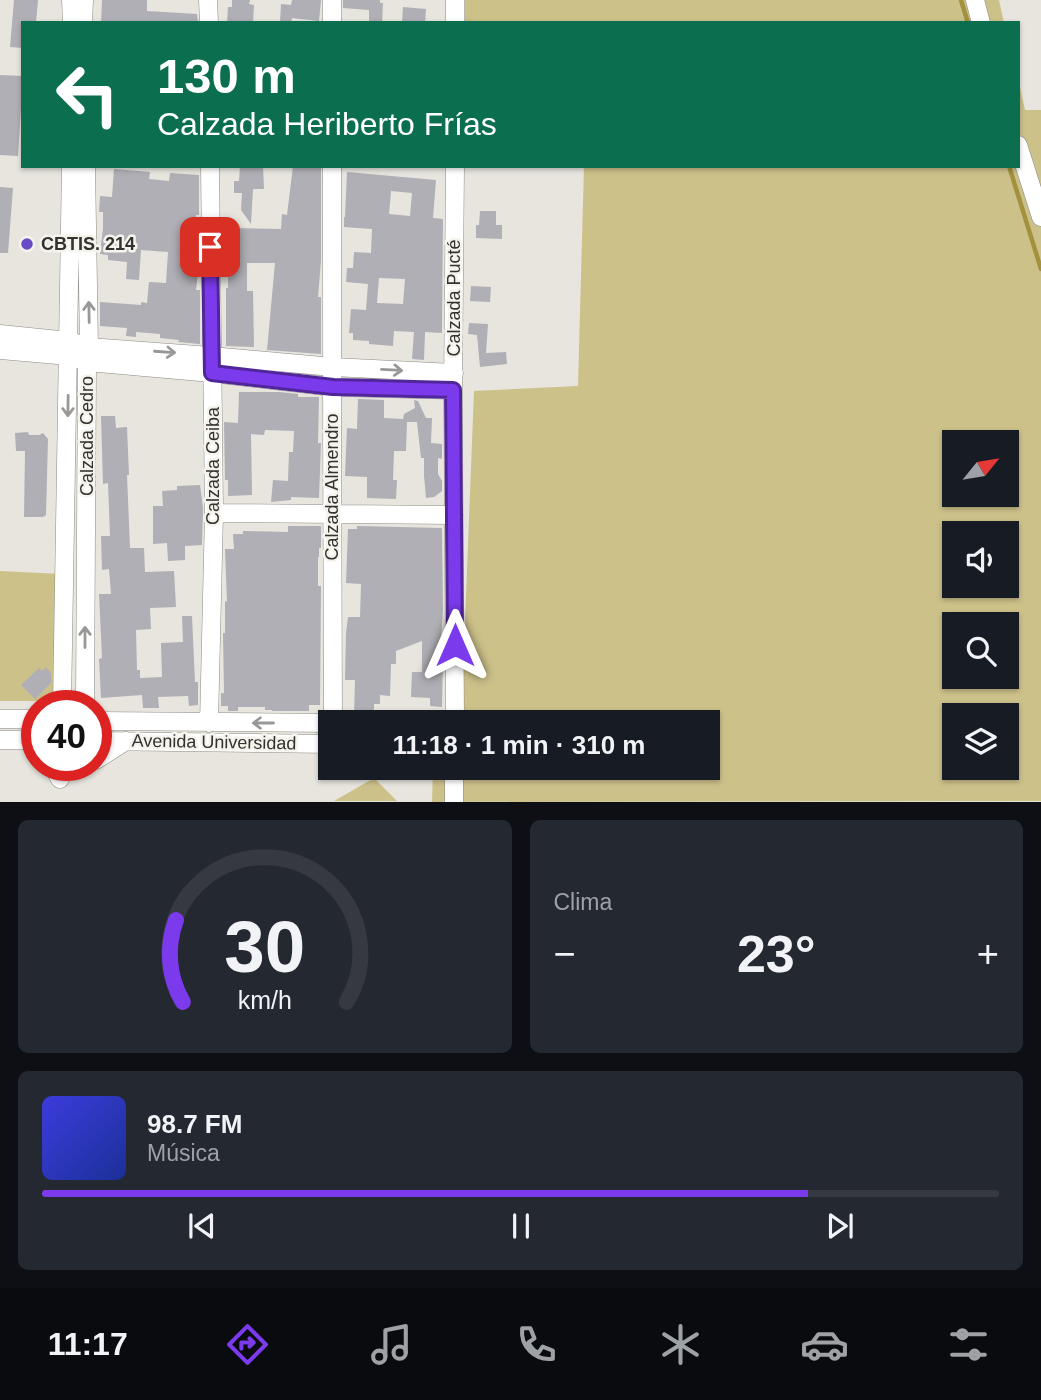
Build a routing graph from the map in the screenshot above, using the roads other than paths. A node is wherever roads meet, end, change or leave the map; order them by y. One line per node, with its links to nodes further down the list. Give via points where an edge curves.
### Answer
1 (71, 0): 7 (street)
2 (83, 0): 8 (street)
3 (208, 0): 9 (street)
4 (332, 0): 10 (street)
5 (455, 0): 11 (street)
6 (975, 0): 12 (street)
7 (72, 21)
8 (83, 21)
9 (209, 21)
10 (332, 21)
11 (455, 21)
12 (980, 21)
13 (1020, 151): 19 (street)
14 (71, 168): 21 (street, Calzada Cedro)
15 (86, 168): 23 (street, Calzada Cedro, one-way to 15)
16 (210, 168): 24 (street, Calzada Ceiba)
17 (332, 168): 25 (street, Calzada Almendro)
18 (455, 168): 26 (street, Calzada Pucté)
19 (1041, 217)
20 (0, 334): 21 (street)
21 (69, 349): 22 (street); 23 (street); 31 (street, Calzada Cedro, one-way to 31)
22 (0, 350)
23 (88, 354): 24 (street); 32 (street, Calzada Cedro, one-way to 23)
24 (212, 364): 25 (street); 27 (street); 28 (street, Calzada Ceiba)
25 (333, 367): 26 (street, one-way to 26); 27 (street, Calzada Almendro)
26 (454, 381): 27 (street); 30 (street, Calzada Pucté)
27 (333, 387): 29 (street, Calzada Almendro)
28 (214, 513): 29 (street); 38 (street, Calzada Ceiba)
29 (331, 515): 30 (street); 33 (street, Calzada Almendro)
30 (454, 515): 34 (street, Calzada Pucté)
31 (62, 690)
32 (85, 690)
33 (332, 710)
34 (455, 710)
35 (0, 719): 36 (street)
36 (21, 719)
37 (112, 722): 38 (street, Avenida Universidad)
38 (209, 723): 39 (street, Avenida Universidad, one-way to 38)
39 (318, 723)
40 (0, 740): 41 (street)
41 (21, 740)
42 (112, 741): 43 (street, Avenida Universidad)
43 (127, 741): 44 (street, Avenida Universidad); 45 (street)
44 (318, 744)
45 (112, 751)
46 (454, 780): 47 (street)
47 (454, 802)

